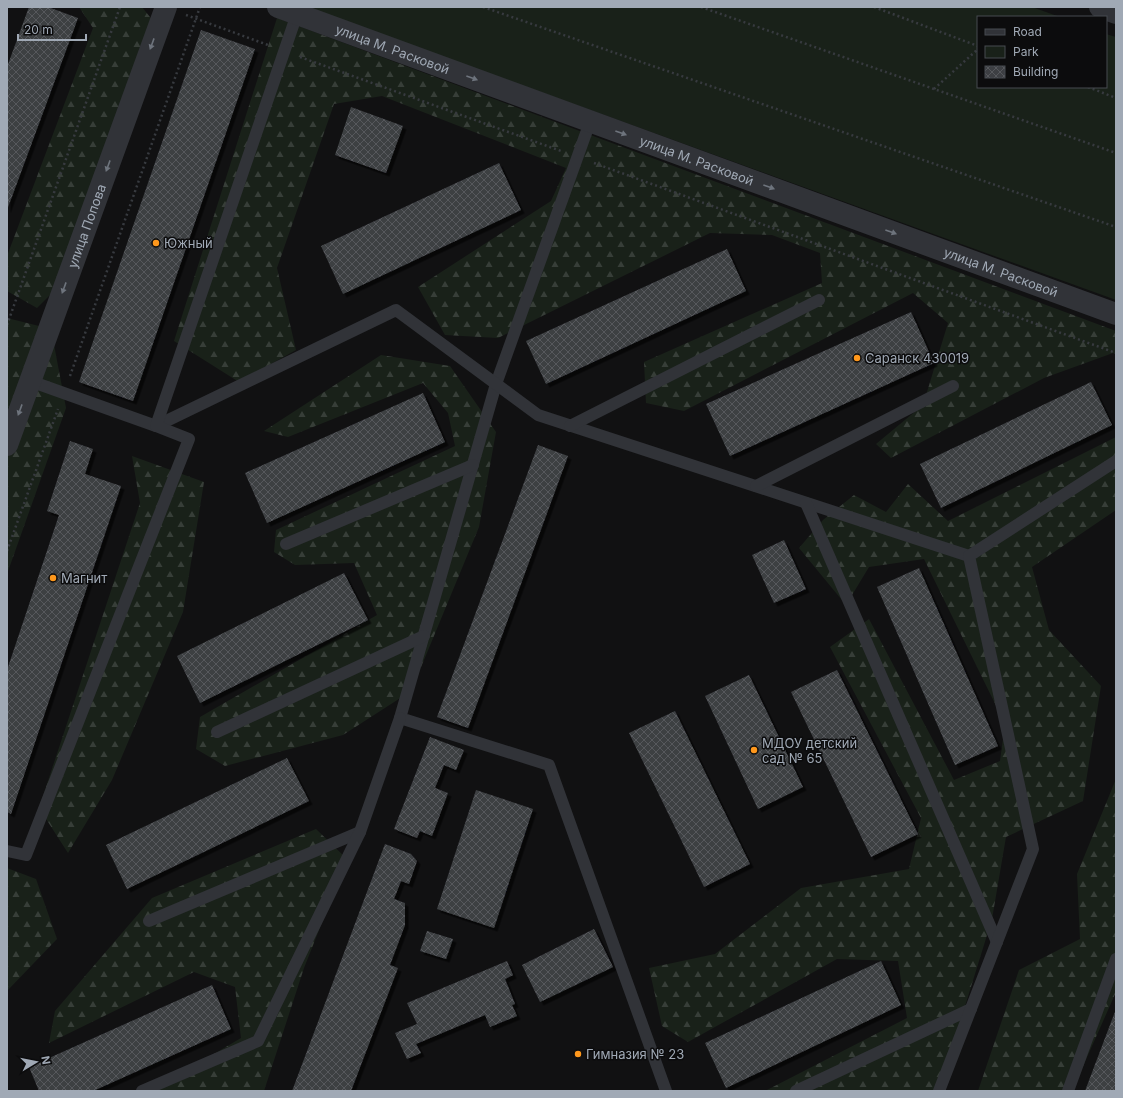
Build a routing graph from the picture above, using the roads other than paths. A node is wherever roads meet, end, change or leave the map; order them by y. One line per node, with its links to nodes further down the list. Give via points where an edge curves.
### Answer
1 (165, 7): 8 (street, улица Попова, one-way to 8)
2 (1100, 7): 4 (street)
3 (287, 10): 5 (street, улица М. Расковой, one-way to 5); 11 (lane, via 284,51)
4 (1116, 13)
5 (590, 122): 7 (street, улица М. Расковой, one-way to 7); 9 (lane)
6 (819, 300): 12 (lane)
7 (1116, 314)
8 (30, 381): 11 (lane); 13 (street, улица Попова, one-way to 13)
9 (496, 384): 11 (lane, via 396,310); 12 (lane, via 538,415); 15 (lane)
10 (953, 386): 16 (lane)
11 (156, 426): 24 (lane, via 189,439 26,855)
12 (570, 426): 16 (lane)
13 (7, 445)
14 (1116, 461): 19 (lane)
15 (473, 465): 18 (lane); 20 (lane)
16 (756, 486): 17 (lane)
17 (806, 503): 19 (lane); 26 (lane)
18 (286, 544)
19 (969, 556): 26 (lane, via 1033,849)
20 (424, 636): 21 (lane); 22 (lane)
21 (400, 718): 23 (lane); 30 (lane, via 549,765)
22 (217, 732)
23 (360, 832): 25 (lane); 29 (lane, via 258,1041)
24 (7, 851)
25 (149, 921)
26 (997, 942): 28 (lane)
27 (1116, 959): 33 (lane)
28 (971, 1008): 31 (lane); 32 (lane)
29 (142, 1091)
30 (666, 1091)
31 (796, 1091)
32 (939, 1091)
33 (1068, 1091)

